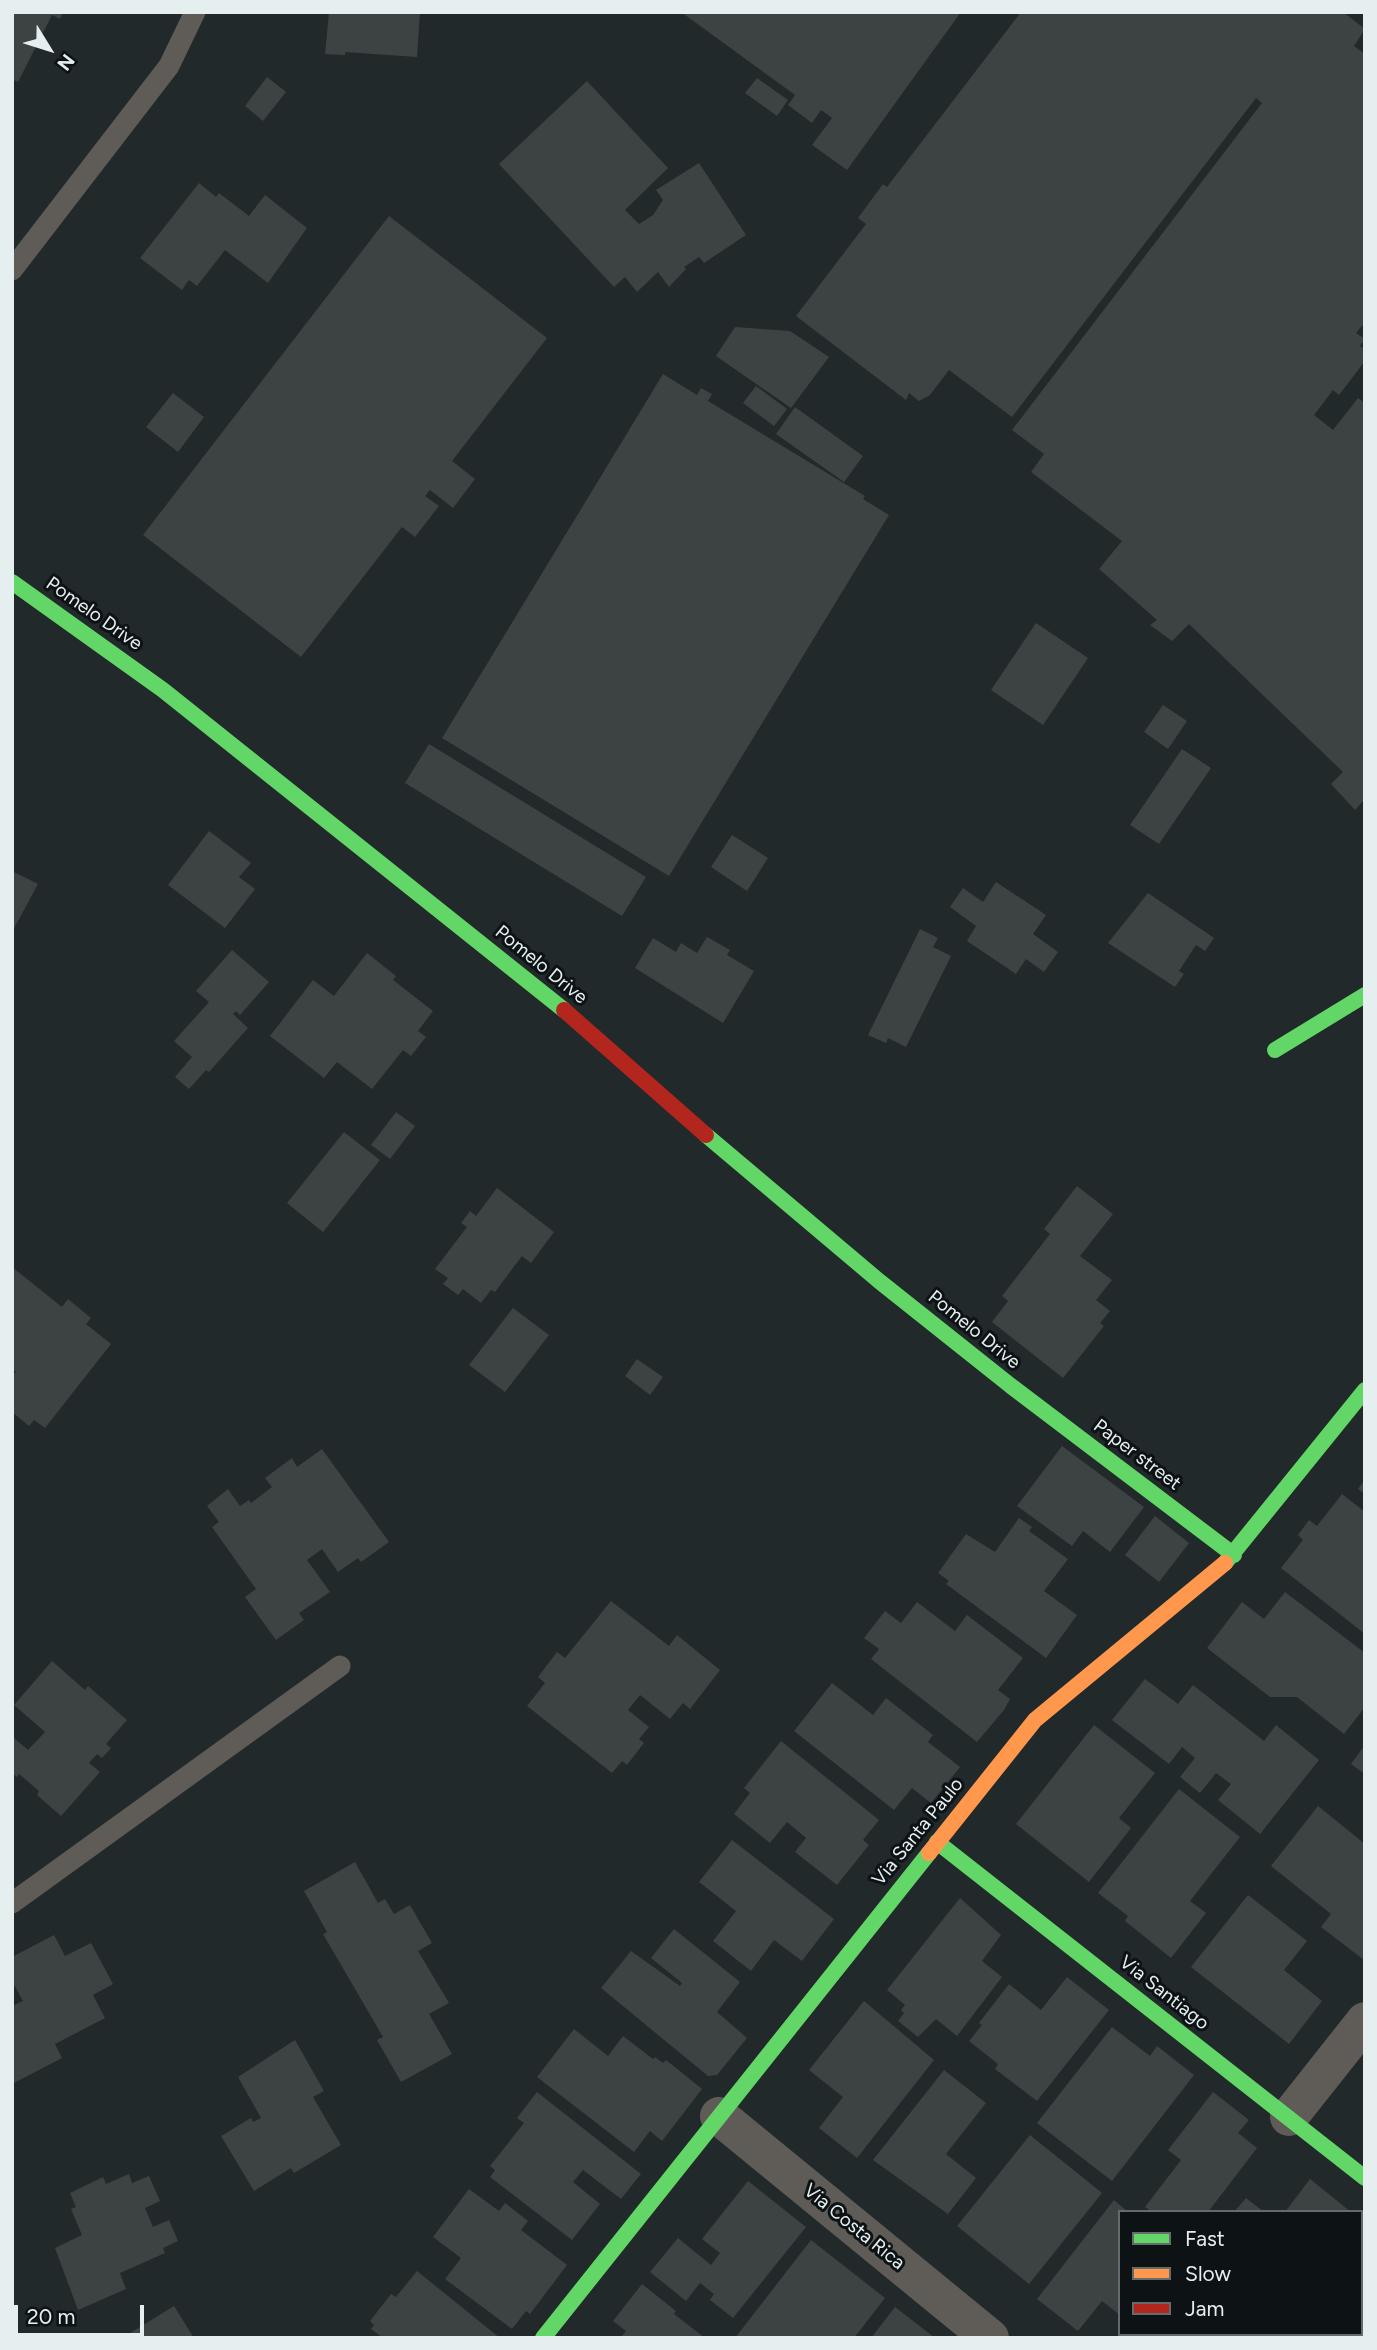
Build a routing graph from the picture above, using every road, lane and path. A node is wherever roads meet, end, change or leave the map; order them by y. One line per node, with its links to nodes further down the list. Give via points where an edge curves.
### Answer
1 (195, 12): 2 (lane, via 169,66)
2 (12, 270)
3 (12, 582): 7 (street, Pomelo Drive, via 163,690 559,1005 790,1209)
4 (1365, 995): 5 (street)
5 (1275, 1050)
6 (1365, 1390): 8 (street, Via Santa Paulo)
7 (1028, 1399): 8 (street, Paper street)
8 (1234, 1555): 10 (street, Via Santa Paulo, via 1035,1720)
9 (340, 1666): 11 (lane)
10 (937, 1842): 13 (street, Via Santa Paulo); 14 (street, Via Santiago)
11 (12, 1903)
12 (1365, 2021): 14 (street)
13 (719, 2116): 16 (street, Via Santa Paulo); 17 (street, Via Costa Rica)
14 (1289, 2117): 15 (street, Via Santiago)
15 (1365, 2178)
16 (543, 2338)
17 (990, 2338)

